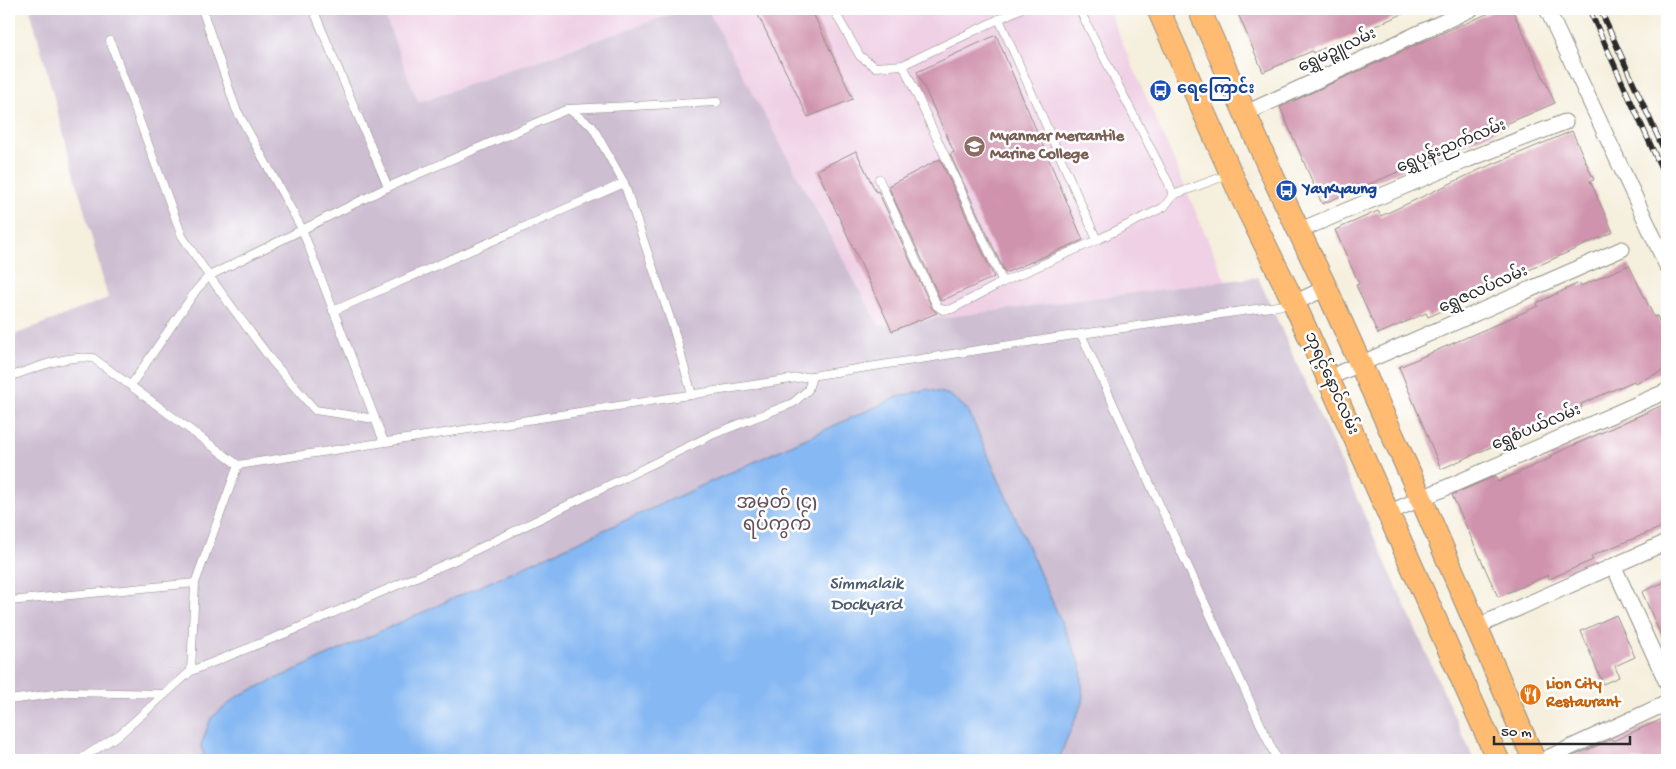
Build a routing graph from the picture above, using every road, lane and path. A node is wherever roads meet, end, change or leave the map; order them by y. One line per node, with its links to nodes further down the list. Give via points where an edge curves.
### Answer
1 (202, 9): 22 (lane, via 236,108)
2 (313, 9): 20 (lane)
3 (833, 9): 12 (lane, via 860,56 875,67)
4 (1020, 9): 10 (lane)
5 (1079, 9): 21 (lane)
6 (1158, 9): 17 (main road, ဘုရင့်နောင်လမ်း)
7 (1199, 9): 15 (main road)
8 (1471, 9): 15 (street, ရွှေမဉ္ဇူလမ်း)
9 (1547, 9): 26 (street)
10 (998, 19): 12 (lane); 24 (lane)
11 (110, 41): 27 (lane, via 182,236)
12 (903, 66): 28 (lane)
13 (717, 102): 14 (lane)
14 (568, 110): 19 (lane, via 592,126); 20 (lane)
15 (1246, 113): 23 (main road)
16 (1565, 122): 23 (street, ရွှေပုန်းညက်လမ်း)
17 (1231, 174): 21 (lane); 30 (main road, ဘုရင့်နောင်လမ်း)
18 (879, 179): 28 (lane, via 937,306 943,310 952,309)
19 (624, 183): 31 (lane); 39 (lane, via 673,327)
20 (388, 187): 22 (lane)
21 (1173, 195): 24 (lane, via 1164,207)
22 (302, 229): 27 (lane); 31 (lane)
23 (1298, 231): 29 (main road)
24 (1098, 240): 28 (lane)
25 (1622, 249): 33 (street, ရွှေဇလပ်လမ်း)
26 (1667, 266)
27 (209, 276): 37 (lane); 40 (lane, via 272,361 315,410)
28 (1003, 282)
29 (1326, 288): 30 (street); 33 (main road)
30 (1294, 303): 32 (lane); 36 (main road, ဘုရင့်နောင်လမ်း)
31 (334, 311): 40 (lane)
32 (1081, 334): 34 (lane); 56 (lane)
33 (1360, 364): 36 (street, ရွှေဇလပ်လမ်း); 43 (main road)
34 (812, 376): 39 (lane); 50 (lane, via 808,390 793,403 714,434 455,560)
35 (9, 377): 37 (lane, via 78,356 93,358)
36 (1328, 378): 44 (main road, ဘုရင့်နောင်လမ်း)
37 (131, 385): 42 (lane)
38 (1667, 391): 43 (street, ရွှေစံပယ်လမ်း)
39 (692, 395): 41 (lane)
40 (375, 419): 41 (lane)
41 (384, 442): 42 (lane)
42 (238, 465): 47 (lane)
43 (1421, 498): 44 (street, ရွှေစံပယ်လမ်း); 49 (main road)
44 (1388, 513): 57 (main road, ဘုရင့်နောင်လမ်း)
45 (1667, 542): 46 (street)
46 (1614, 567): 49 (street); 51 (street)
47 (195, 583): 48 (lane); 50 (lane)
48 (9, 601)
49 (1476, 627): 58 (main road)
50 (191, 671): 52 (lane)
51 (1667, 683)
52 (165, 694): 53 (lane, via 69,692); 55 (lane, via 120,734)
53 (9, 700)
54 (1667, 703): 59 (street)
55 (79, 760)
56 (1277, 760)
57 (1498, 760)
58 (1534, 760)
59 (1542, 760)

